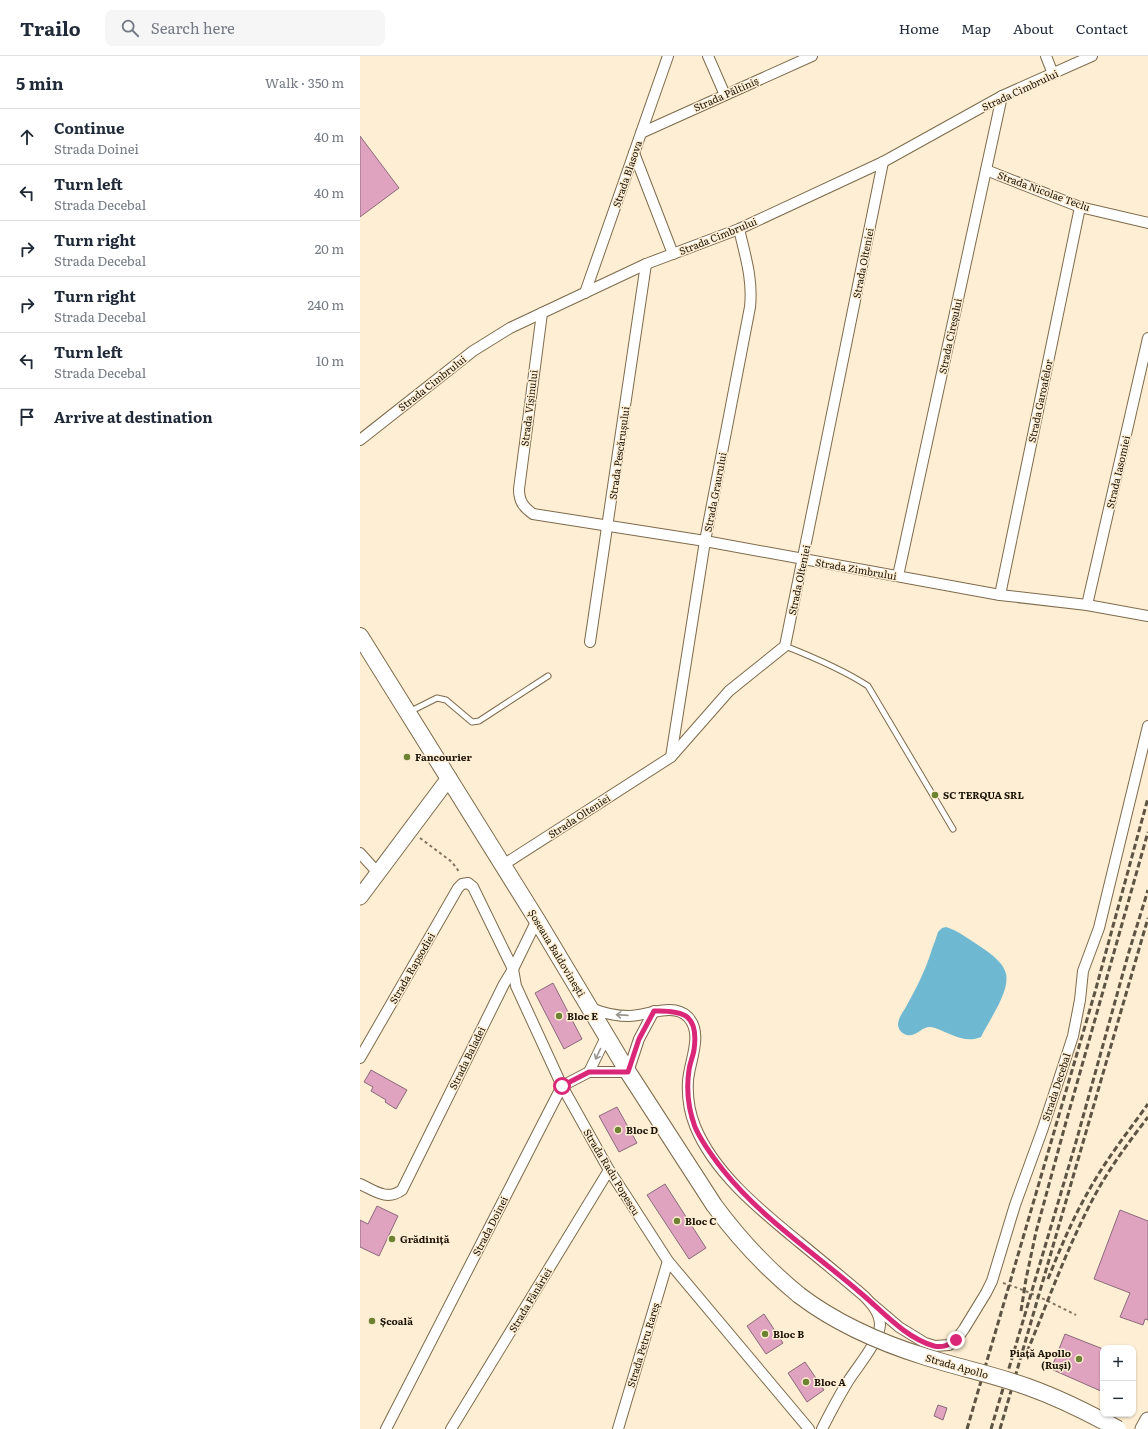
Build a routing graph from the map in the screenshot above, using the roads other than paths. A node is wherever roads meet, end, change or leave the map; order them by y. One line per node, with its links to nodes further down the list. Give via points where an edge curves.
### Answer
1 (668, 56): 9 (street, Strada Blasova)
2 (708, 56): 7 (street)
3 (812, 56): 7 (street, Strada Păltiniș)
4 (1046, 56): 6 (street)
5 (1092, 56): 6 (street, Strada Cimbrului)
6 (1053, 74): 8 (street, Strada Cimbrului)
7 (725, 95): 9 (street, Strada Păltiniș)
8 (1002, 96): 11 (street, Strada Cimbrului); 12 (street, Strada Cireșului)
9 (641, 133): 10 (street, Strada Blasova)
10 (634, 152): 16 (street); 18 (street, Strada Blasova)
11 (883, 162): 15 (street, Strada Cimbrului); 25 (street, Strada Olteniei)
12 (986, 170): 13 (street, Strada Nicolae Teclu); 26 (street, Strada Cireșului)
13 (1080, 207): 14 (street, Strada Nicolae Teclu); 27 (street, Strada Garoafelor)
14 (1148, 223)
15 (739, 229): 16 (street, Strada Cimbrului); 24 (street, Strada Graurului, via 752,292)
16 (673, 254): 17 (street, Strada Cimbrului)
17 (646, 264): 18 (street, Strada Cimbrului); 23 (street, Strada Pescărușului)
18 (586, 293): 19 (street, Strada Cimbrului)
19 (542, 313): 21 (street, Strada Cimbrului, via 510,328 473,351); 22 (street, Strada Vișinului, via 519,488)
20 (1148, 338): 28 (street, Strada Iasomiei)
21 (360, 440)
22 (521, 503): 23 (street, Strada Zimbrului, via 533,514)
23 (608, 526): 24 (street, Strada Zimbrului); 31 (street, Strada Pescărușului)
24 (705, 541): 25 (street, Strada Zimbrului); 36 (street, Strada Graurului)
25 (803, 559): 26 (street, Strada Zimbrului); 32 (street, Strada Olteniei)
26 (898, 576): 27 (street, Strada Zimbrului)
27 (1000, 595): 28 (street, Strada Zimbrului)
28 (1087, 605): 29 (street, Strada Zimbrului)
29 (1148, 616)
30 (361, 641): 34 (main road, Șoseaua Baldovinești)
31 (590, 642)
32 (785, 646): 36 (street, Strada Olteniei, via 729,691); 38 (lane, via 820,660 868,686)
33 (548, 676): 34 (lane, via 479,721 472,722 446,700 437,698)
34 (408, 713): 37 (main road, Șoseaua Baldovinești)
35 (1148, 726): 58 (street, Strada Decebal, via 1099,928 1083,971 1072,1036 992,1281 964,1329 949,1345 935,1346 919,1340)
36 (671, 757): 40 (street, Strada Olteniei)
37 (449, 778): 40 (main road, Șoseaua Baldovinești); 41 (street)
38 (953, 829)
39 (360, 853): 41 (street)
40 (503, 865): 45 (main road, Șoseaua Baldovinești)
41 (378, 873): 42 (street); 44 (street)
42 (360, 879)
43 (468, 883): 46 (street, Strada Radu Popescu, via 473,887); 50 (street, Strada Rapsodiei, via 458,888)
44 (360, 898)
45 (537, 920): 46 (street, Strada Baladei); 47 (main road, Șoseaua Baldovinești)
46 (513, 969): 53 (street, Strada Radu Popescu, via 516,986); 55 (street, Strada Baladei, via 402,1190 389,1196)
47 (591, 1008): 48 (street, Strada Decebal, one-way to 47, via 630,1016 607,1014); 49 (main road, Șoseaua Baldovinești)
48 (654, 1011): 52 (street, via 639,1039); 58 (street, Strada Decebal, via 677,1011 692,1023 695,1034 688,1082 689,1110 703,1142 714,1158 736,1187 762,1212)
49 (607, 1035): 51 (street, one-way to 51); 52 (main road, Șoseaua Baldovinești)
50 (360, 1058)
51 (589, 1072): 52 (street); 53 (street)
52 (628, 1072): 57 (main road, Șoseaua Baldovinești, via 728,1225 762,1263)
53 (562, 1086): 54 (street, Strada Radu Popescu); 60 (street, Strada Doinei)
54 (609, 1170): 56 (street, Strada Radu Popescu); 61 (street, Strada Fânăriei)
55 (360, 1184)
56 (668, 1261): 62 (street, Strada Petru Rareș); 63 (street, Strada Radu Popescu)
57 (799, 1295): 65 (main road, Strada Apollo, bridge, via 863,1333 926,1357 1028,1387 1072,1405)
58 (872, 1304): 64 (street, Strada Decebal, via 879,1318 877,1337 848,1381)
59 (1148, 1420): 66 (street)
60 (386, 1429)
61 (451, 1429)
62 (618, 1429)
63 (809, 1429)
64 (822, 1429)
65 (1118, 1429)
66 (1143, 1429)

